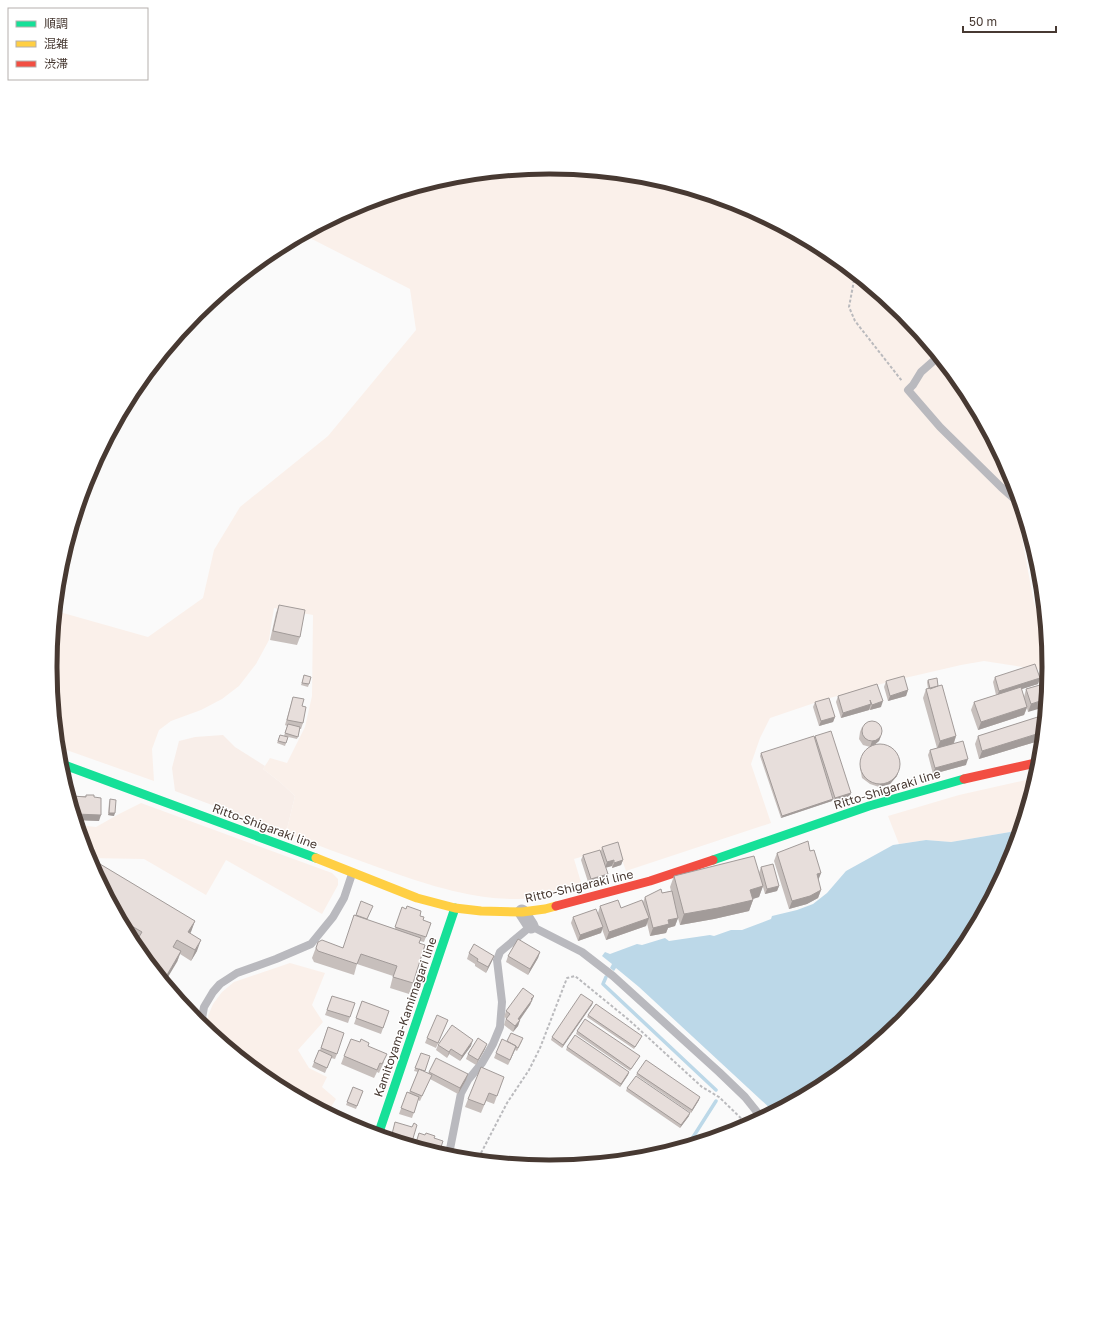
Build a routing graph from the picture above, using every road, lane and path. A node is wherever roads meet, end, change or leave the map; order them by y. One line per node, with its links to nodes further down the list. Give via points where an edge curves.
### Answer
1 (854, 280): 3 (path, via 849,307 855,321)
2 (934, 360): 3 (lane)
3 (908, 390): 4 (lane, via 940,427)
4 (1011, 496)
5 (1033, 764): 9 (main road, Ritto-Shigaraki line, via 918,791 869,806 650,881 545,909)
6 (67, 765): 7 (main road, Ritto-Shigaraki line)
7 (353, 873): 8 (main road, Ritto-Shigaraki line, via 417,898); 11 (lane, via 344,898 333,917 311,944 237,973 220,984 204,1007)
8 (455, 908): 9 (main road, Ritto-Shigaraki line); 14 (main road, Kamitoyama-Kamimagari line)
9 (522, 912): 10 (street)
10 (531, 926): 12 (lane, via 582,952 613,976 719,1072); 15 (lane, via 500,952 497,960 502,1002 500,1027 493,1044 462,1093)
11 (203, 1017)
12 (758, 1113)
13 (743, 1120): 16 (path, via 575,976 567,978 540,1048)
14 (380, 1129)
15 (450, 1149)
16 (480, 1154)

